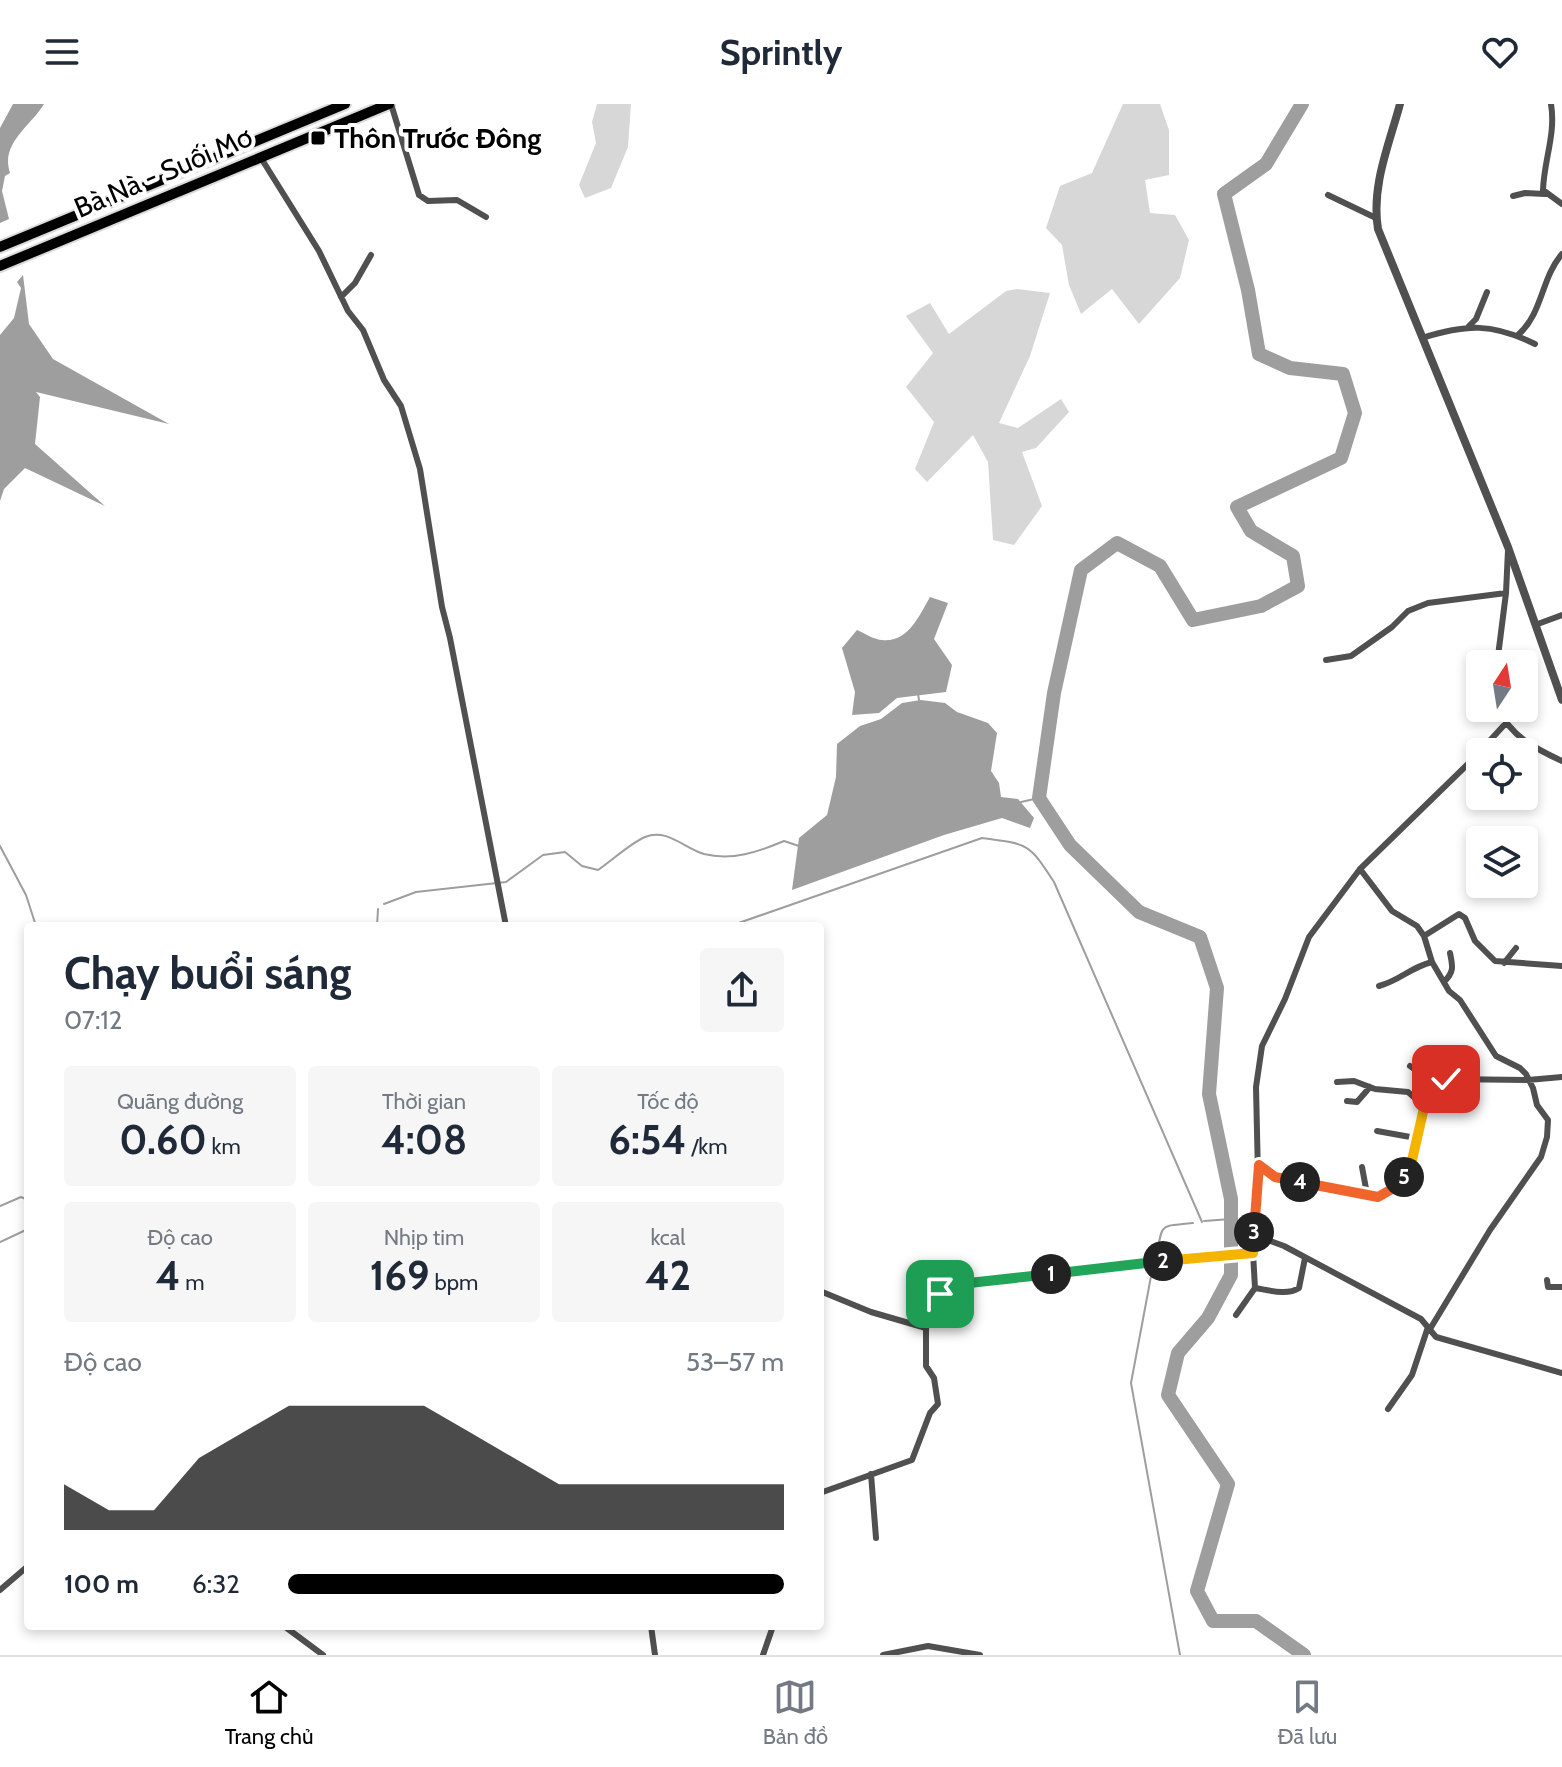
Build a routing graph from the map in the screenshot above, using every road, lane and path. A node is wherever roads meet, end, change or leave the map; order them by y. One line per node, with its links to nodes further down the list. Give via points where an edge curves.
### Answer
1 (345, 104): 5 (main road, Bà Nà - Suối Mơ)
2 (390, 104): 6 (main road, Bà Nà - Suối Mơ); 11 (street, via 419,195 428,201 457,200)
3 (1400, 104): 12 (street, via 1377,192)
4 (1551, 104): 7 (street)
5 (253, 142): 6 (main road); 13 (main road, Bà Nà - Suối Mơ)
6 (261, 158): 16 (main road, Bà Nà - Suối Mơ); 18 (street)
7 (1545, 194): 9 (street); 10 (street)
8 (1328, 195): 12 (street)
9 (1513, 196)
10 (1562, 204)
11 (486, 217)
12 (1376, 218): 21 (street)
13 (0, 247)
14 (1562, 254): 20 (street, via 1533,318)
15 (371, 255): 18 (street)
16 (0, 266)
17 (1487, 292): 19 (street)
18 (341, 297): 33 (street, via 401,406 420,469)
19 (1469, 326): 20 (street); 21 (street)
20 (1518, 335): 22 (street)
21 (1422, 338): 23 (street)
22 (1535, 344)
23 (1508, 547): 24 (street); 26 (street)
24 (1506, 593): 27 (street); 28 (street, via 1428,603 1408,611 1351,656)
25 (1562, 615): 26 (street)
26 (1535, 625): 29 (street)
27 (1499, 650)
28 (1326, 660)
29 (1562, 700)
30 (1506, 723): 31 (street, via 1536,749); 32 (street)
31 (1562, 761)
32 (1360, 869): 34 (street, via 1392,911); 52 (street, via 1309,937 1262,1046 1256,1087)
33 (505, 922)
34 (1424, 936): 37 (street); 38 (street, via 1459,914 1475,941 1492,959)
35 (1516, 948): 38 (street)
36 (1450, 953): 40 (street, via 1453,968)
37 (1432, 962): 40 (street); 41 (street)
38 (1504, 963): 39 (street)
39 (1562, 966)
40 (1444, 982): 44 (street, via 1491,1050 1520,1068)
41 (1379, 986)
42 (1410, 1066): 46 (street)
43 (1562, 1077): 44 (street)
44 (1528, 1080): 46 (street); 66 (street, via 1548,1120 1545,1150)
45 (1337, 1082): 47 (street)
46 (1432, 1083): 49 (street)
47 (1370, 1087): 48 (street, via 1357,1102); 49 (street, via 1408,1092)
48 (1347, 1101)
49 (1423, 1105): 51 (street)
50 (1377, 1131): 51 (street)
51 (1416, 1138): 54 (street, via 1410,1169 1397,1186 1378,1197)
52 (1259, 1165): 54 (street, via 1275,1177); 55 (street)
53 (1362, 1167): 54 (street)
54 (1367, 1194)
55 (1254, 1235): 56 (street); 57 (street)
56 (1253, 1253): 61 (street); 63 (street, via 969,1283)
57 (1305, 1258): 61 (street, via 1299,1288 1293,1292); 66 (street)
58 (936, 1267): 63 (street)
59 (1547, 1280): 60 (street, via 1548,1287)
60 (1562, 1287)
61 (1255, 1288): 64 (street)
62 (824, 1293): 65 (street)
63 (940, 1294): 65 (street)
64 (1236, 1315)
65 (926, 1328): 69 (street, via 926,1366 934,1378 938,1404 912,1460)
66 (1429, 1328): 67 (street, via 1436,1337); 68 (street, via 1412,1375)
67 (1562, 1373)
68 (1388, 1409)
69 (871, 1474): 70 (street); 71 (street)
70 (824, 1492)
71 (876, 1538)
72 (24, 1569): 73 (street)
73 (0, 1590)
74 (289, 1630): 77 (street)
75 (652, 1630): 78 (street)
76 (772, 1630): 79 (street)
77 (323, 1655)
78 (655, 1655)
79 (763, 1655)
80 (883, 1655): 81 (street, via 928,1646)
81 (980, 1655)

